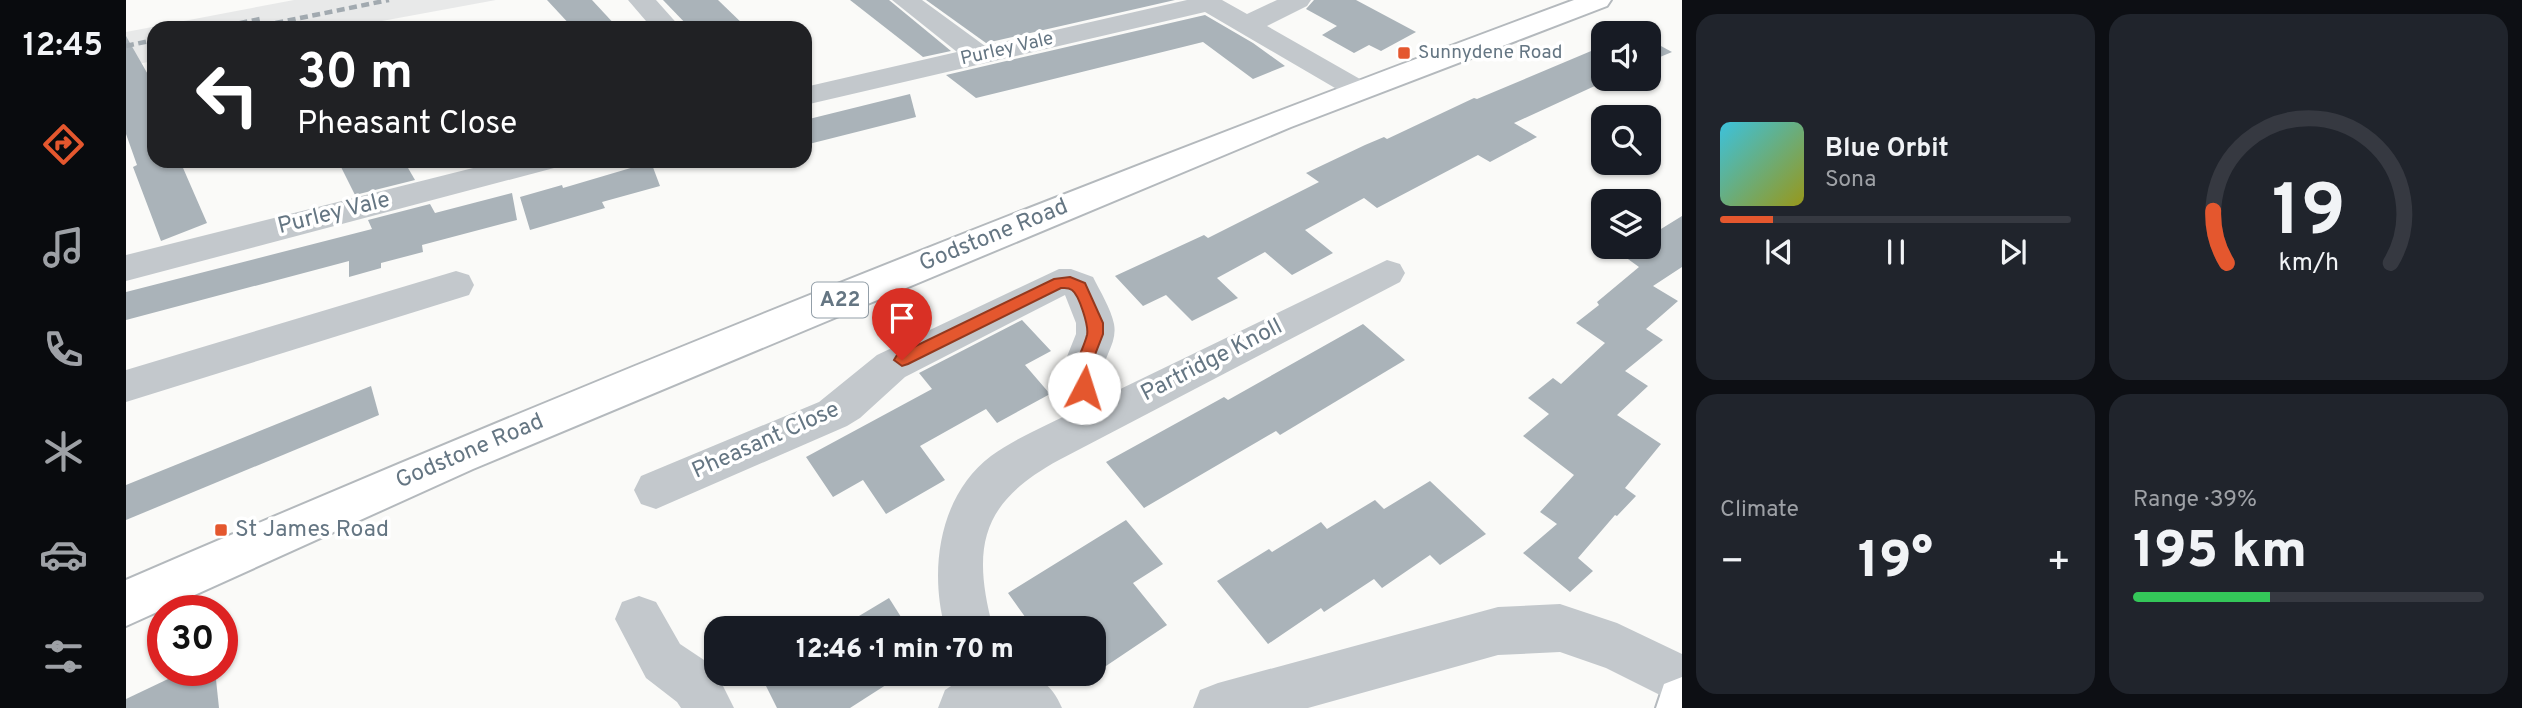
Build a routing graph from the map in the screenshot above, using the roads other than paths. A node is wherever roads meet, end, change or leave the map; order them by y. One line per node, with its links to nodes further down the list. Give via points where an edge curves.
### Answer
1 (641, 0): 6 (street)
2 (905, 0): 8 (street)
3 (1298, 0): 7 (street)
4 (1206, 2): 7 (street); 8 (street, Purley Vale)
5 (1585, 2): 9 (main road, Godstone Road / A22)
6 (660, 21)
7 (1247, 25): 9 (street)
8 (980, 56): 10 (street, Purley Vale)
9 (1357, 89): 19 (main road, Godstone Road / A22, via 458,456)
10 (812, 94)
11 (484, 168): 12 (street, Purley Vale)
12 (442, 173): 13 (street, Purley Vale)
13 (126, 267)
14 (1387, 273): 17 (street, Partridge Knoll)
15 (456, 285): 16 (street)
16 (126, 386)
17 (1103, 417): 18 (street, Pheasant Close, via 1084,388 1083,365 1095,323 1080,287 1059,282 891,366 833,414); 20 (street, Partridge Knoll, via 1003,471 984,491 964,546 962,598)
18 (656, 490)
19 (126, 603)
20 (966, 616)
21 (639, 619): 25 (street, via 663,661 695,684)
22 (1682, 681): 27 (street, via 1617,647 1560,628 1498,631)
23 (1012, 687): 26 (street)
24 (1682, 702): 28 (main road)
25 (709, 708)
26 (963, 708)
27 (1218, 708)
28 (1681, 708)

